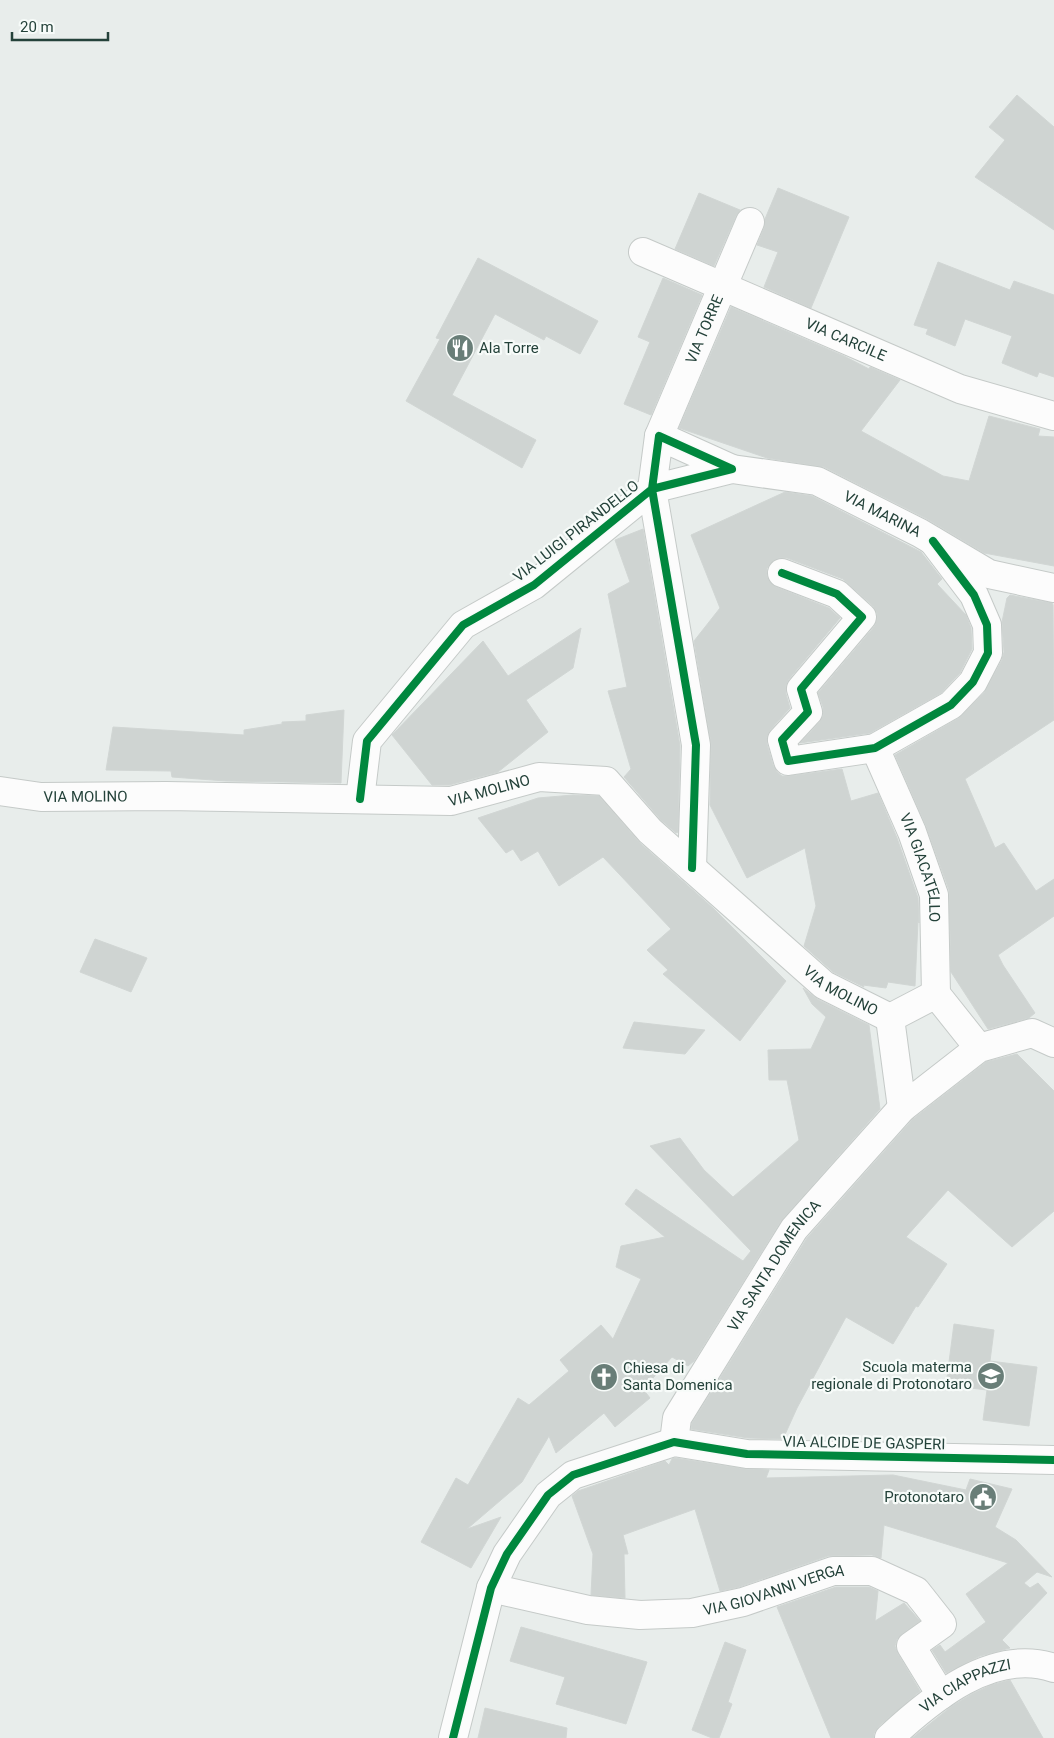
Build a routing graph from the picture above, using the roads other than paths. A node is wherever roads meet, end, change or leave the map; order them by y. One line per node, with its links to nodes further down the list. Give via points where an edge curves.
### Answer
1 (750, 222): 3 (street, VIA TORRE)
2 (643, 252): 3 (street, VIA CARCILE)
3 (722, 287): 4 (street, VIA CARCILE, via 960,389); 5 (street, VIA TORRE)
4 (1054, 416)
5 (658, 436): 6 (street); 7 (street, VIA TORRE)
6 (732, 469): 7 (street); 8 (street, VIA MARINA, via 817,480)
7 (652, 489): 13 (street, VIA LUIGI PIRANDELLO, via 534,585 463,625 367,741); 14 (street, VIA TORRE, via 696,745)
8 (933, 541): 10 (street, VIA MARINA, via 989,574); 11 (street, via 974,595 987,625 988,653 973,682 951,705)
9 (782, 573): 11 (street, via 837,594 862,617 801,689 808,712 782,740 788,761)
10 (1054, 588)
11 (874, 748): 15 (street, VIA GIACATELLO, via 912,832 934,895)
12 (0, 791): 13 (street, VIA MOLINO, via 40,797)
13 (360, 799): 14 (street, VIA MOLINO, via 451,801 539,777 606,781 650,831)
14 (692, 868): 16 (street, VIA MOLINO, via 824,985)
15 (936, 994): 16 (street); 18 (street)
16 (890, 1018): 19 (street)
17 (1053, 1041): 18 (street, via 1032,1033)
18 (979, 1048): 19 (street, VIA SANTA DOMENICA)
19 (902, 1108): 20 (street, VIA SANTA DOMENICA, via 794,1230 677,1418)
20 (674, 1442): 21 (street, VIA ALCIDE DE GASPERI, via 748,1454); 22 (street, via 574,1475 548,1495 507,1554)
21 (1054, 1460)
22 (491, 1588): 24 (street, VIA GIOVANNI VERGA, via 588,1610 640,1615 692,1613 743,1602 833,1571 872,1571 916,1591 942,1624 911,1646); 25 (street)
23 (1054, 1668): 24 (street, VIA CIAPPAZZI, via 1030,1663 992,1669 967,1678)
24 (941, 1695): 26 (street, VIA CIAPPAZZI)
25 (453, 1738)
26 (889, 1738)

